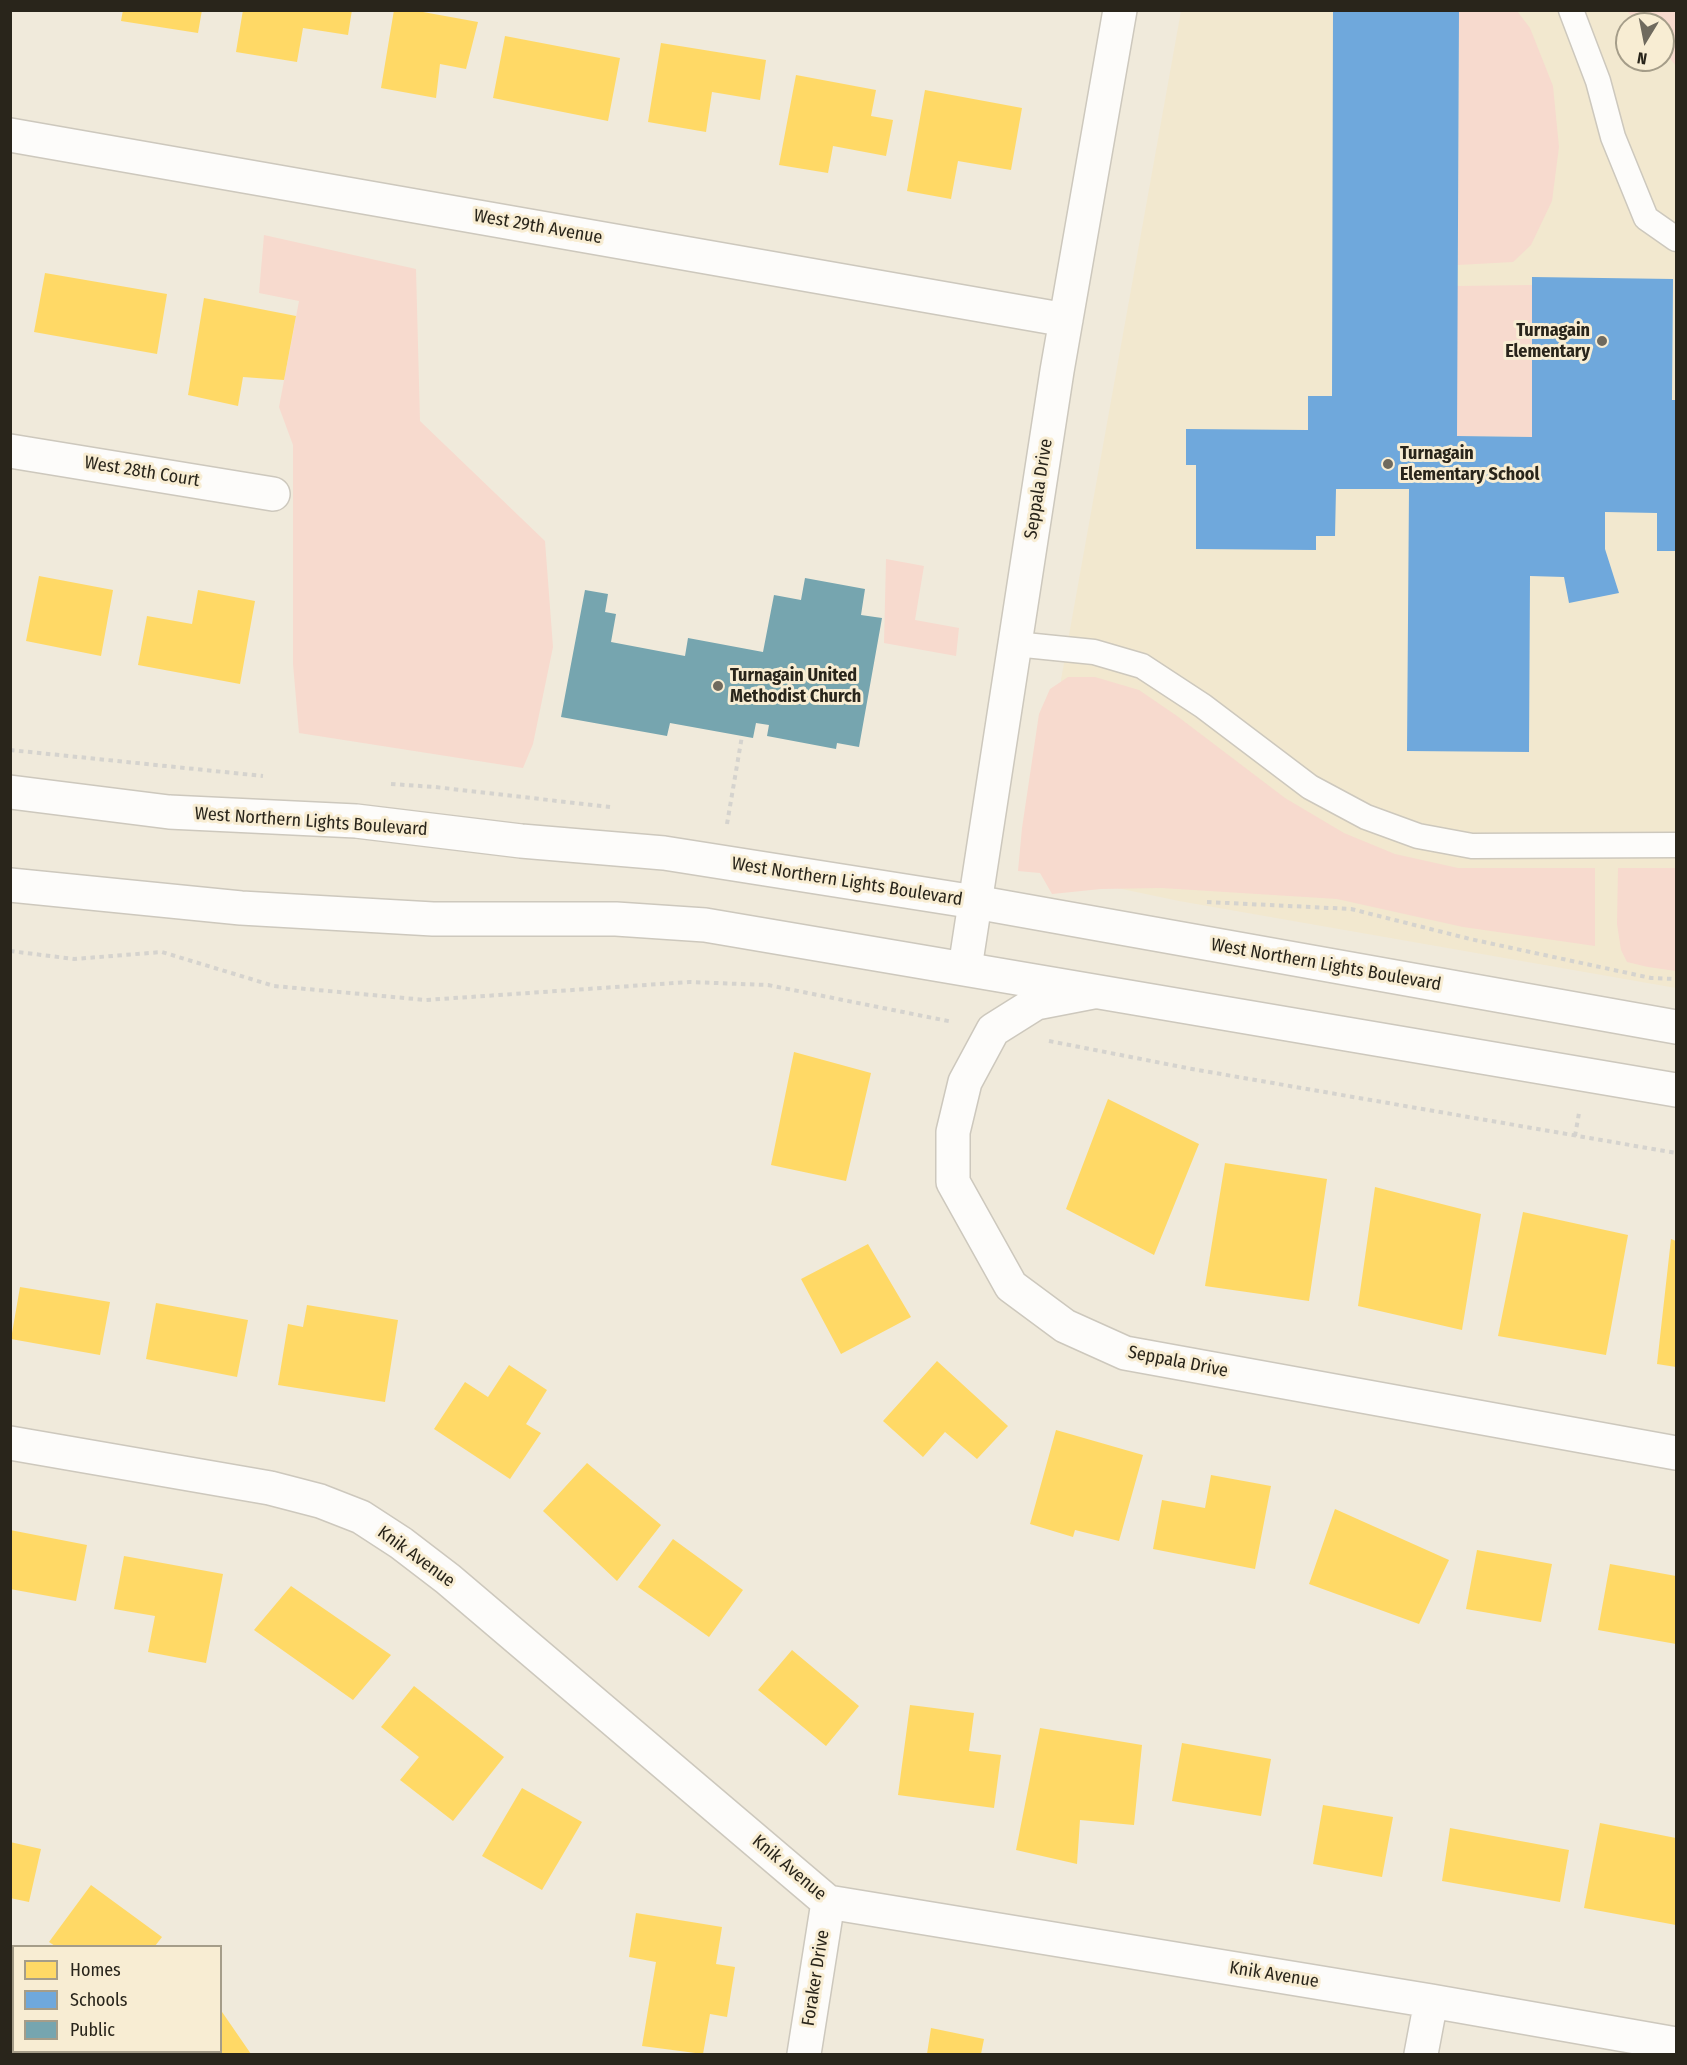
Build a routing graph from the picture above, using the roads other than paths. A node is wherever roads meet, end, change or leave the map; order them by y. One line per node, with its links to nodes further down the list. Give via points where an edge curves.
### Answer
1 (1120, 10): 5 (street, Seppala Drive)
2 (1571, 10): 4 (lane, via 1598,81 1612,137 1647,218)
3 (10, 135): 5 (street, West 29th Avenue)
4 (1677, 239)
5 (1066, 320): 8 (street, Seppala Drive)
6 (10, 451): 7 (street, West 28th Court)
7 (273, 494)
8 (1015, 644): 10 (lane, via 1094,652 1142,666 1203,706 1310,787 1366,817 1418,837 1472,846); 12 (street, Seppala Drive)
9 (10, 792): 12 (street, West Northern Lights Boulevard, via 169,812 356,821 664,853)
10 (1677, 844)
11 (10, 885): 13 (street, via 241,908 422,918 616,919 705,925)
12 (975, 902): 13 (street, Seppala Drive); 15 (street, West Northern Lights Boulevard)
13 (965, 968): 14 (street)
14 (1098, 991): 16 (street); 18 (street, Seppala Drive, via 1036,1003 993,1030 965,1082 953,1132 953,1182 1011,1286 1065,1326 1125,1353)
15 (1677, 1028)
16 (1677, 1090)
17 (10, 1443): 19 (street, Knik Avenue, via 270,1488 320,1501 361,1518 448,1579)
18 (1677, 1453)
19 (828, 1902): 20 (street, Knik Avenue); 22 (street, Foraker Drive)
20 (1431, 2001): 21 (street, Knik Avenue); 23 (street)
21 (1677, 2044)
22 (804, 2055)
23 (1421, 2055)

